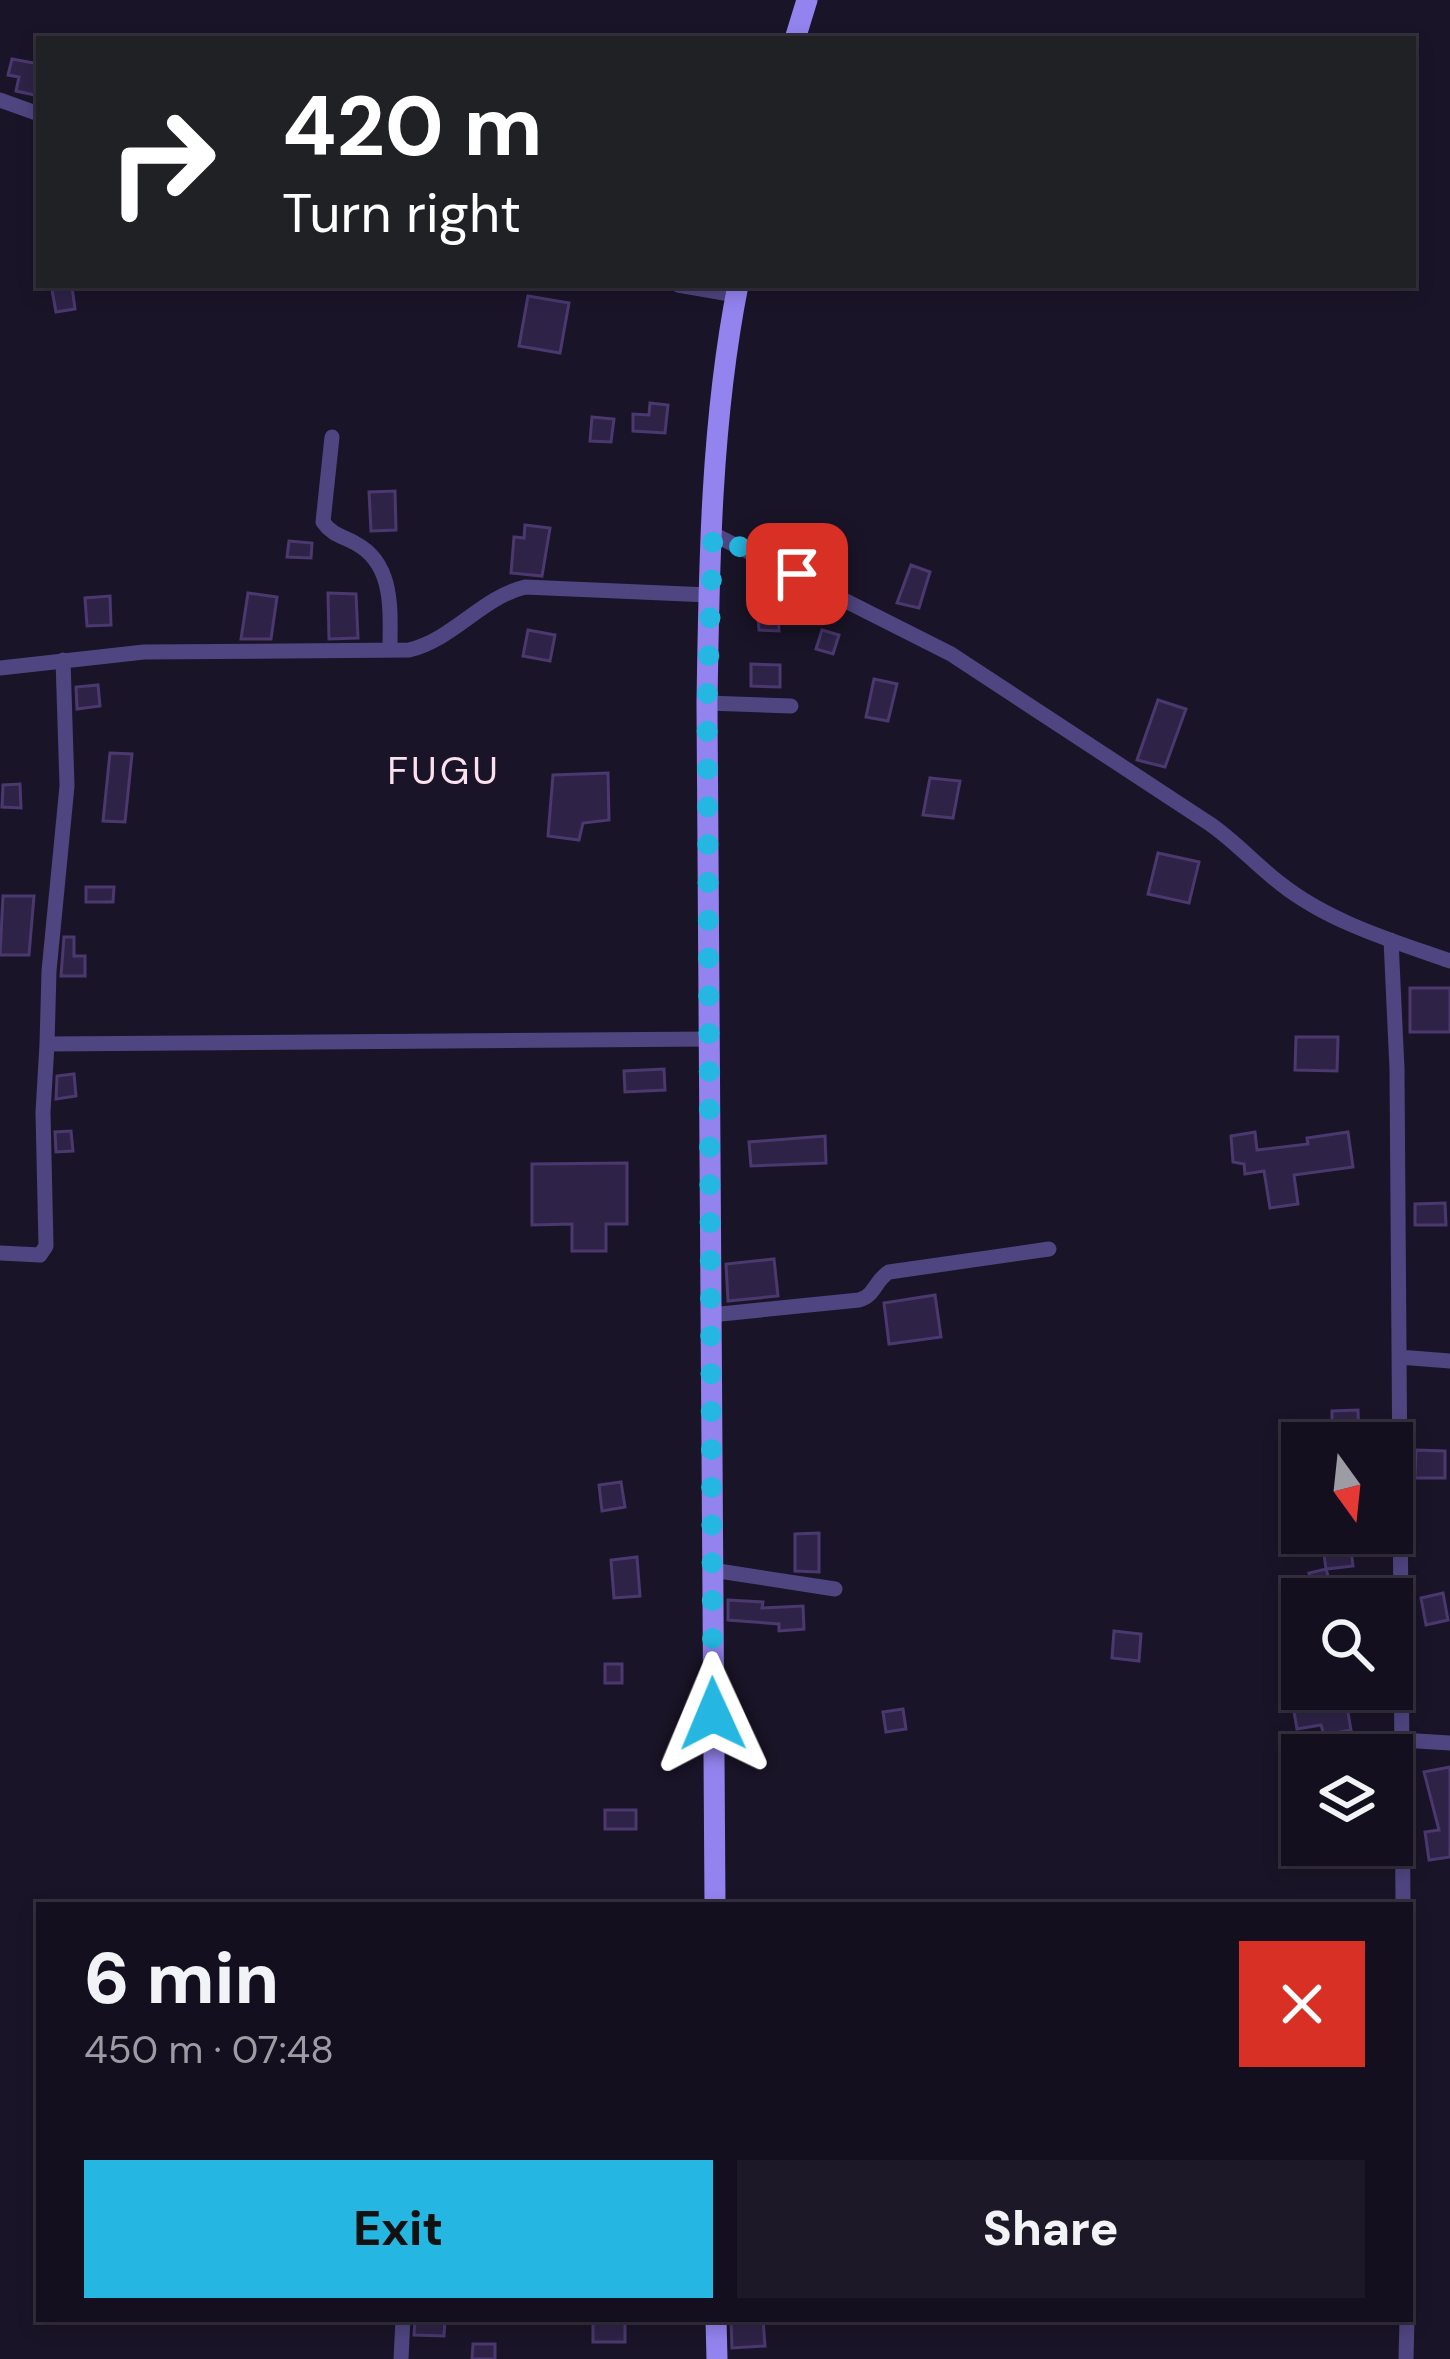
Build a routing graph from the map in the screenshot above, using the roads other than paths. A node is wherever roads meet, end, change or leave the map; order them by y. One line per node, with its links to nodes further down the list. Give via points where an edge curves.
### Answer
1 (807, 0): 2 (main road)
2 (796, 36)
3 (0, 100): 4 (street)
4 (36, 113)
5 (736, 290): 7 (main road)
6 (332, 437): 9 (street, via 323,522 383,570)
7 (713, 534): 8 (main road); 14 (street, via 951,654 1210,824 1280,884)
8 (709, 595): 9 (street, via 525,586 504,592 440,639); 12 (main road)
9 (390, 650): 10 (street)
10 (63, 660): 11 (street); 17 (street, via 67,786)
11 (0, 668)
12 (707, 703): 13 (street); 16 (main road)
13 (791, 706)
14 (1391, 940): 15 (street); 21 (street)
15 (1450, 961)
16 (710, 1039): 17 (street); 20 (main road)
17 (47, 1044): 19 (street, via 46,1246 40,1255)
18 (1049, 1249): 20 (street, via 889,1272 859,1300)
19 (0, 1253)
20 (711, 1315): 23 (main road)
21 (1399, 1357): 22 (street); 25 (street)
22 (1450, 1361)
23 (712, 1570): 24 (street); 29 (main road)
24 (836, 1588)
25 (1401, 1734)
26 (1413, 1741): 27 (street)
27 (1450, 1743)
28 (1403, 1866): 30 (street)
29 (715, 1902)
30 (1403, 1902)
31 (403, 2322): 34 (street)
32 (716, 2322): 35 (main road)
33 (1407, 2322): 36 (street)
34 (401, 2359)
35 (716, 2359)
36 (1406, 2359)

